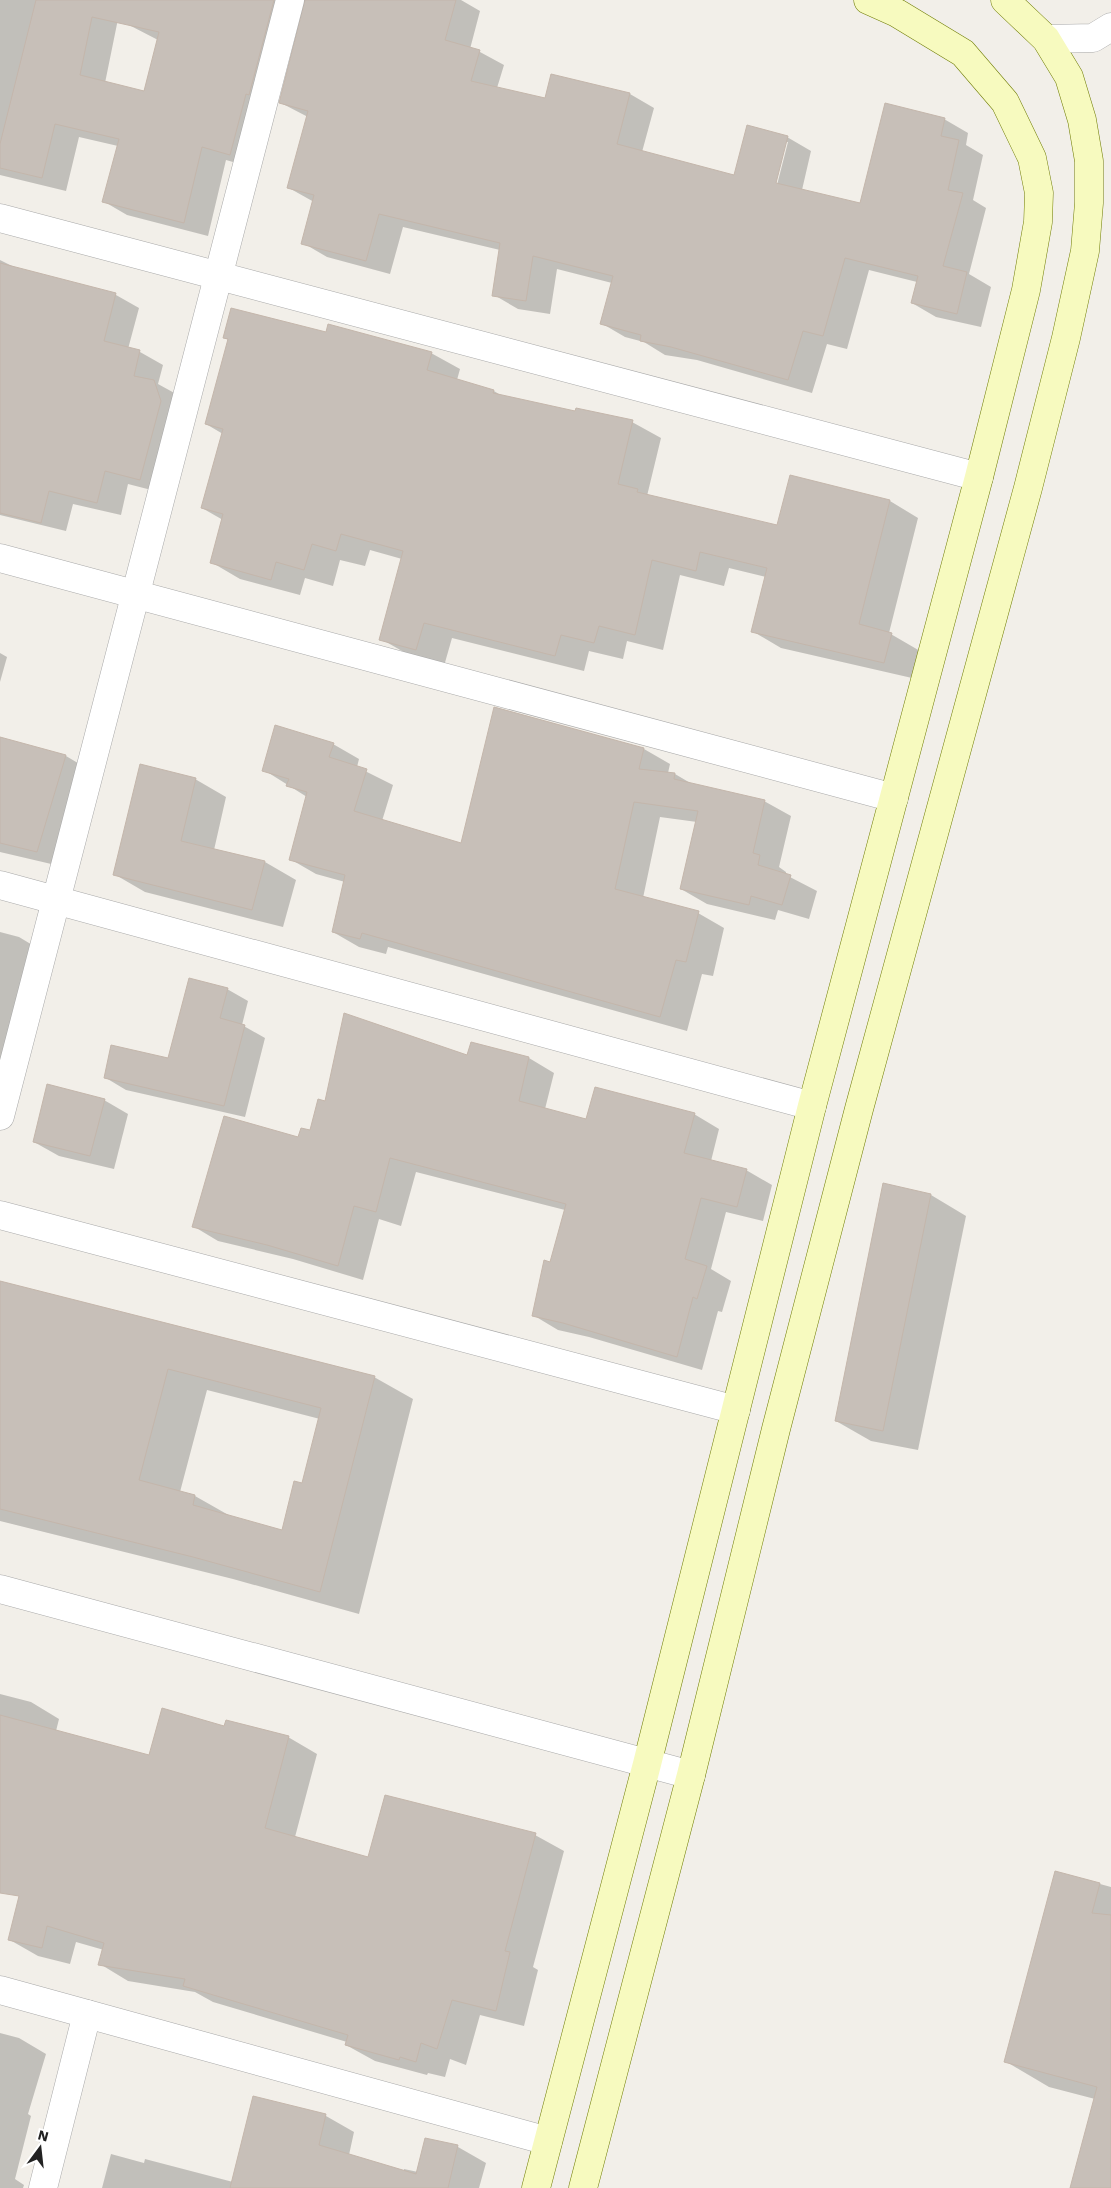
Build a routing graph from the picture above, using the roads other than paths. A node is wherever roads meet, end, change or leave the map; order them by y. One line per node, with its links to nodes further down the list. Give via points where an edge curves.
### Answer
1 (290, 0): 7 (street)
2 (868, 0): 8 (main road, via 897,13 963,53 1005,102 1032,158 1039,193 1033,256)
3 (1005, 0): 5 (main road)
4 (1111, 27): 5 (street, via 1093,38)
5 (1046, 39): 20 (main road, via 1069,77 1082,120 1089,162 1085,251 1028,488 864,1090 776,1429)
6 (0, 218): 7 (street)
7 (219, 277): 8 (street); 10 (street)
8 (979, 477): 11 (main road)
9 (0, 558): 10 (street)
10 (136, 594): 11 (street); 13 (street)
11 (894, 798): 14 (main road)
12 (0, 885): 13 (street)
13 (58, 900): 14 (street); 15 (street)
14 (812, 1106): 17 (main road)
15 (0, 1116)
16 (0, 1215): 17 (street)
17 (736, 1410): 19 (main road)
18 (0, 1589): 19 (street)
19 (648, 1764): 20 (street); 23 (main road)
20 (691, 1775): 26 (main road)
21 (0, 1990): 22 (street)
22 (87, 2014): 23 (street); 24 (street)
23 (548, 2141): 25 (main road)
24 (43, 2188)
25 (536, 2188)
26 (583, 2188)

